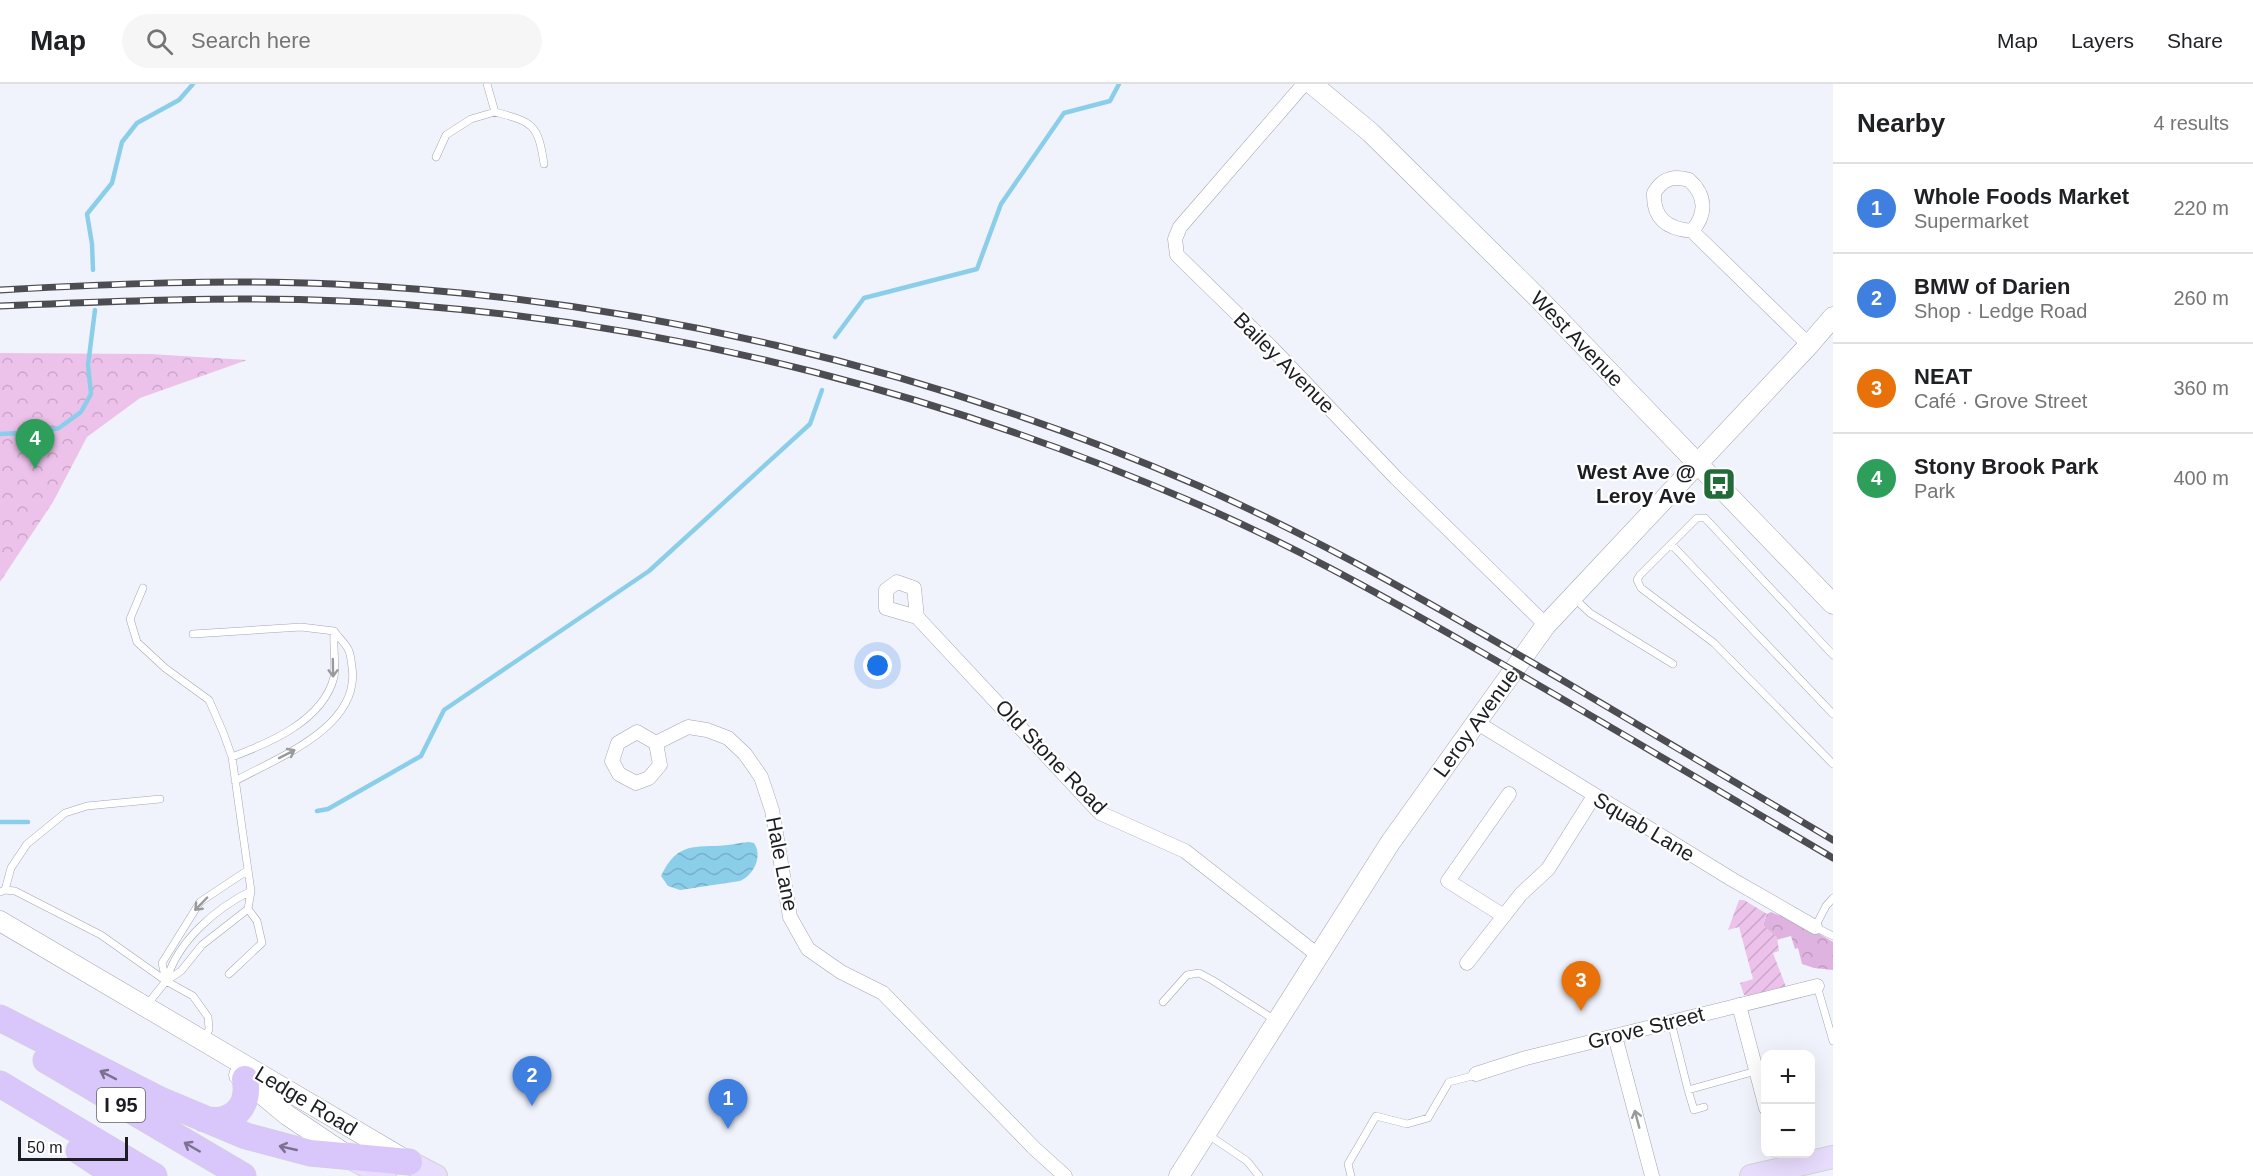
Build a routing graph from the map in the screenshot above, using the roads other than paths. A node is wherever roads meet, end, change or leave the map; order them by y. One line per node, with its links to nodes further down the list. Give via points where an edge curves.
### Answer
1 (487, 84): 4 (lane)
2 (1304, 84): 16 (street, Bailey Avenue, via 1180,227 1175,239 1177,255)
3 (1312, 84): 10 (main road, West Avenue, via 1370,132)
4 (495, 112): 5 (lane, via 471,119 446,135); 6 (lane, via 524,120 540,138)
5 (436, 157)
6 (544, 164)
7 (1692, 231): 9 (street)
8 (1833, 317): 9 (main road, Leroy Avenue)
9 (1809, 345): 10 (main road, Leroy Avenue)
10 (1699, 463): 13 (main road, Leroy Avenue); 14 (main road, West Avenue)
11 (1671, 544): 19 (lane, via 1697,518 1705,518); 21 (lane); 25 (lane, via 1640,575 1637,580 1641,588 1714,643)
12 (143, 588): 24 (lane, via 130,619 137,642 209,700)
13 (1573, 597): 16 (main road, Leroy Avenue); 20 (lane, via 1590,613)
14 (1833, 604)
15 (918, 616): 39 (street, Old Stone Road, via 1100,813 1185,851)
16 (1546, 625): 22 (main road, Leroy Avenue)
17 (334, 631): 18 (lane, via 301,627); 24 (lane, one-way to 24, via 334,676 312,713 290,730); 26 (lane, one-way to 17, via 305,745 327,728 344,703 354,680 349,650)
18 (193, 634)
19 (1833, 655)
20 (1673, 664)
21 (1833, 714)
22 (1476, 722): 28 (street, Squab Lane); 39 (main road, Leroy Avenue, via 1390,843)
23 (656, 743): 74 (street, Hale Lane, via 688,726 728,738 745,754 761,777 772,810 790,917 808,950 883,993)
24 (231, 757): 26 (lane)
25 (1833, 764)
26 (235, 782): 30 (lane)
27 (1509, 794): 35 (street, via 1448,881)
28 (1594, 796): 35 (street, via 1548,869); 37 (street, Squab Lane)
29 (160, 799): 31 (lane, via 87,806 65,813 27,844 11,868)
30 (248, 870): 32 (lane); 42 (lane, one-way to 42, via 200,902 162,963)
31 (3, 891): 42 (lane, via 29,897 101,935)
32 (251, 891): 34 (lane); 42 (lane, via 201,926 179,951)
33 (1833, 898): 37 (lane)
34 (248, 909): 41 (lane, via 257,921 262,943); 42 (lane, via 202,945 181,971)
35 (1504, 916): 40 (street)
36 (0, 921): 46 (main road, Ledge Road)
37 (1815, 927): 38 (lane)
38 (1833, 936)
39 (1319, 956): 48 (main road, Leroy Avenue)
40 (1467, 963)
41 (229, 974)
42 (166, 981): 46 (lane); 54 (lane, via 193,996 203,1008 209,1029)
43 (1818, 986): 45 (street, Grove Street); 53 (lane)
44 (1163, 1002): 48 (lane, via 1187,975 1198,973)
45 (1739, 1005): 49 (street, Grove Street); 55 (street)
46 (145, 1008): 50 (main road, Ledge Road)
47 (0, 1018): 63 (highway, one-way to 47)
48 (1277, 1022): 64 (main road, Leroy Avenue)
49 (1671, 1022): 52 (street, Grove Street); 59 (lane)
50 (176, 1025): 54 (main road, Ledge Road); 57 (main road, Ledge Road)
51 (0, 1033): 71 (highway, I 95, one-way to 51)
52 (1615, 1036): 56 (street, Grove Street); 78 (street, one-way to 52)
53 (1833, 1041)
54 (205, 1042): 67 (main road, Ledge Road)
55 (1756, 1071): 59 (lane); 61 (street)
56 (1476, 1074): 77 (lane, via 1449,1082 1428,1118 1407,1124 1376,1116 1348,1164)
57 (245, 1079): 63 (highway, via 245,1102 237,1113 217,1121); 66 (main road, Ledge Road, via 323,1141)
58 (0, 1084): 70 (highway, I 95)
59 (1688, 1090): 62 (lane, via 1694,1110)
60 (0, 1102): 69 (highway)
61 (1765, 1104)
62 (1704, 1107)
63 (193, 1115): 66 (highway, one-way to 63, via 267,1143)
64 (1207, 1134): 75 (main road, Leroy Avenue); 76 (lane, via 1247,1161)
65 (1833, 1156): 68 (main road)
66 (351, 1158): 67 (highway); 72 (main road, Ledge Road)
67 (409, 1162): 73 (main road, Ledge Road)
68 (1779, 1170)
69 (117, 1176)
70 (154, 1176)
71 (243, 1176)
72 (385, 1176)
73 (436, 1176)
74 (1065, 1176)
75 (1179, 1176)
76 (1259, 1176)
77 (1351, 1176)
78 (1652, 1176)

